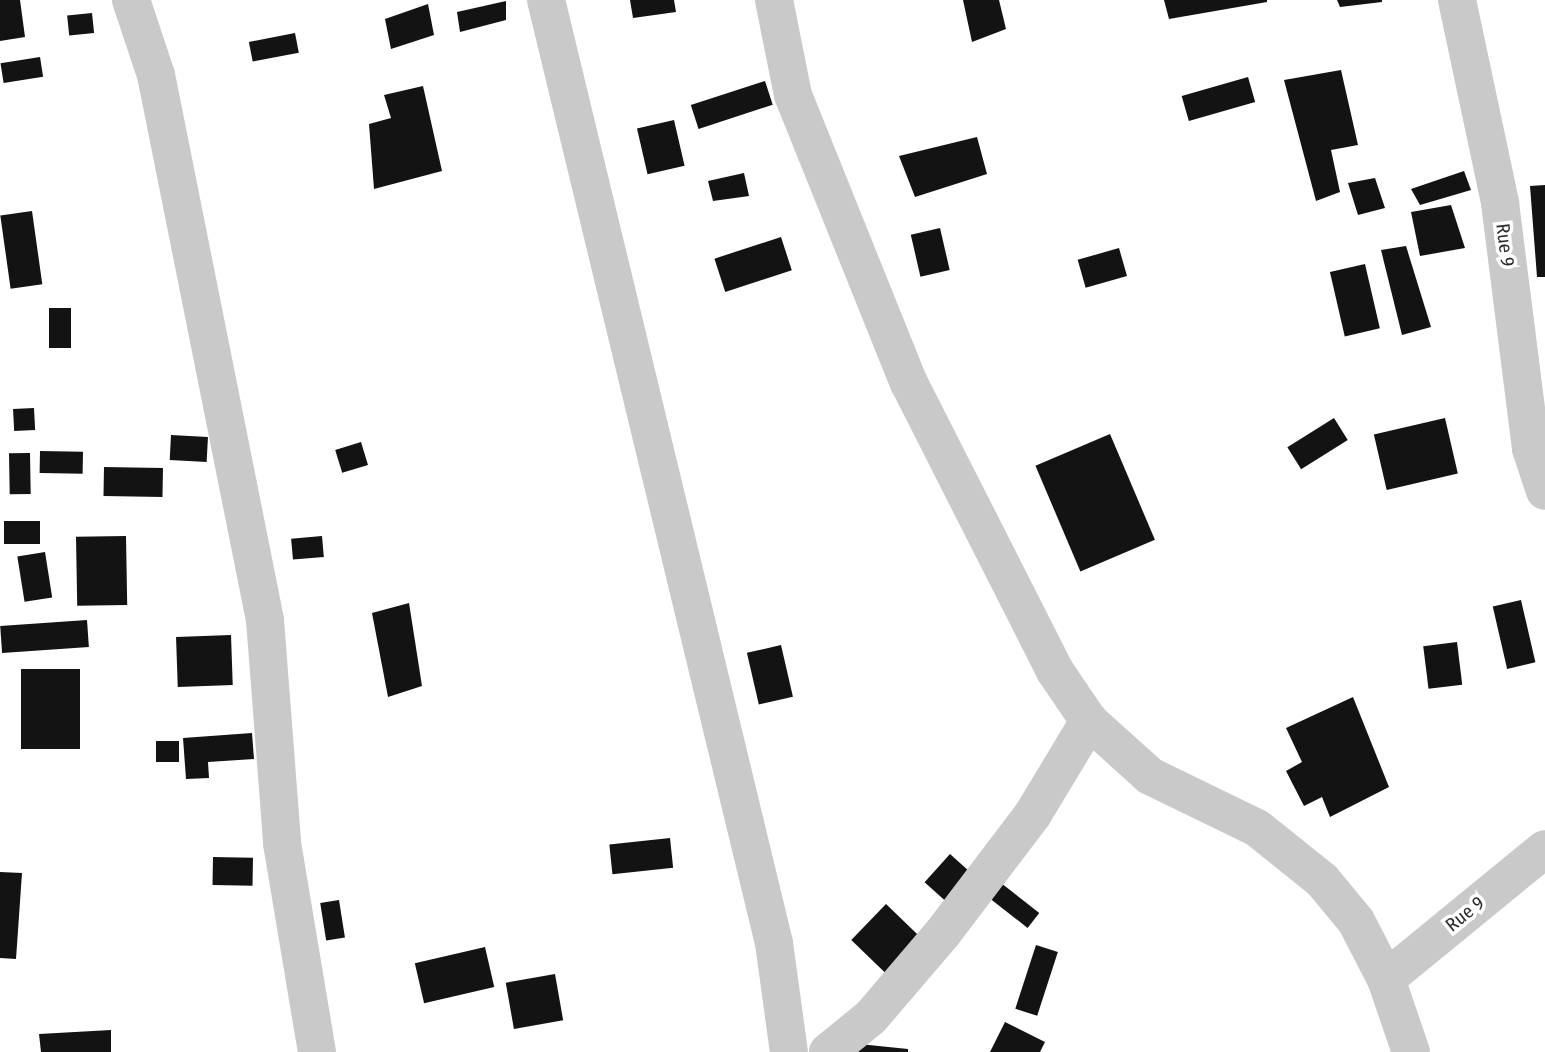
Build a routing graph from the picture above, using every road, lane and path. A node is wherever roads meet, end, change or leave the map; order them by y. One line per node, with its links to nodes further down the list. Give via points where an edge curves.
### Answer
1 (131, 0): 9 (street, via 156,75 265,620 282,843)
2 (547, 0): 10 (street, via 774,943)
3 (774, 0): 6 (street, via 793,95 909,383 1055,671)
4 (1457, 0): 5 (street, Rue 9, via 1500,203 1531,449)
5 (1545, 491)
6 (1089, 721): 8 (street, via 1150,776 1257,828 1322,880 1356,921); 11 (street, via 1033,814 942,934 871,1017)
7 (1545, 849): 8 (street, Rue 9)
8 (1386, 979): 12 (street)
9 (317, 1052)
10 (789, 1052)
11 (828, 1052)
12 (1410, 1052)

